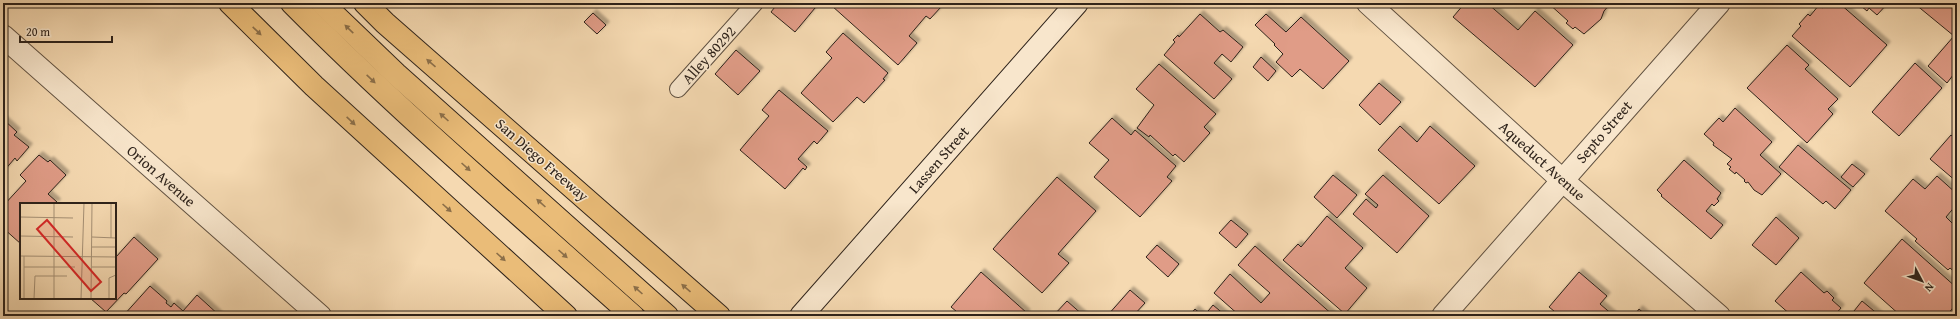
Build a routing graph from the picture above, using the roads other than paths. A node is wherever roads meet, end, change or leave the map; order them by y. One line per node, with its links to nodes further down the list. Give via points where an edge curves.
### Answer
1 (230, 3): 14 (highway, one-way to 14, via 320,91)
2 (292, 3): 15 (highway, one-way to 15, via 448,150)
3 (322, 3): 16 (highway, one-way to 3, via 396,74)
4 (365, 3): 12 (highway, San Diego Freeway, one-way to 4)
5 (755, 3): 10 (lane, Alley 80292)
6 (1077, 3): 17 (street, Lassen Street)
7 (1368, 3): 11 (street, Aqueduct Avenue)
8 (1718, 3): 11 (street, Septo Street)
9 (3, 36): 13 (street, Orion Avenue)
10 (678, 89)
11 (1562, 180): 18 (street, Septo Street); 19 (street, Aqueduct Avenue)
12 (717, 315)
13 (320, 316)
14 (566, 316)
15 (633, 316)
16 (667, 316)
17 (801, 316)
18 (1444, 316)
19 (1720, 316)

